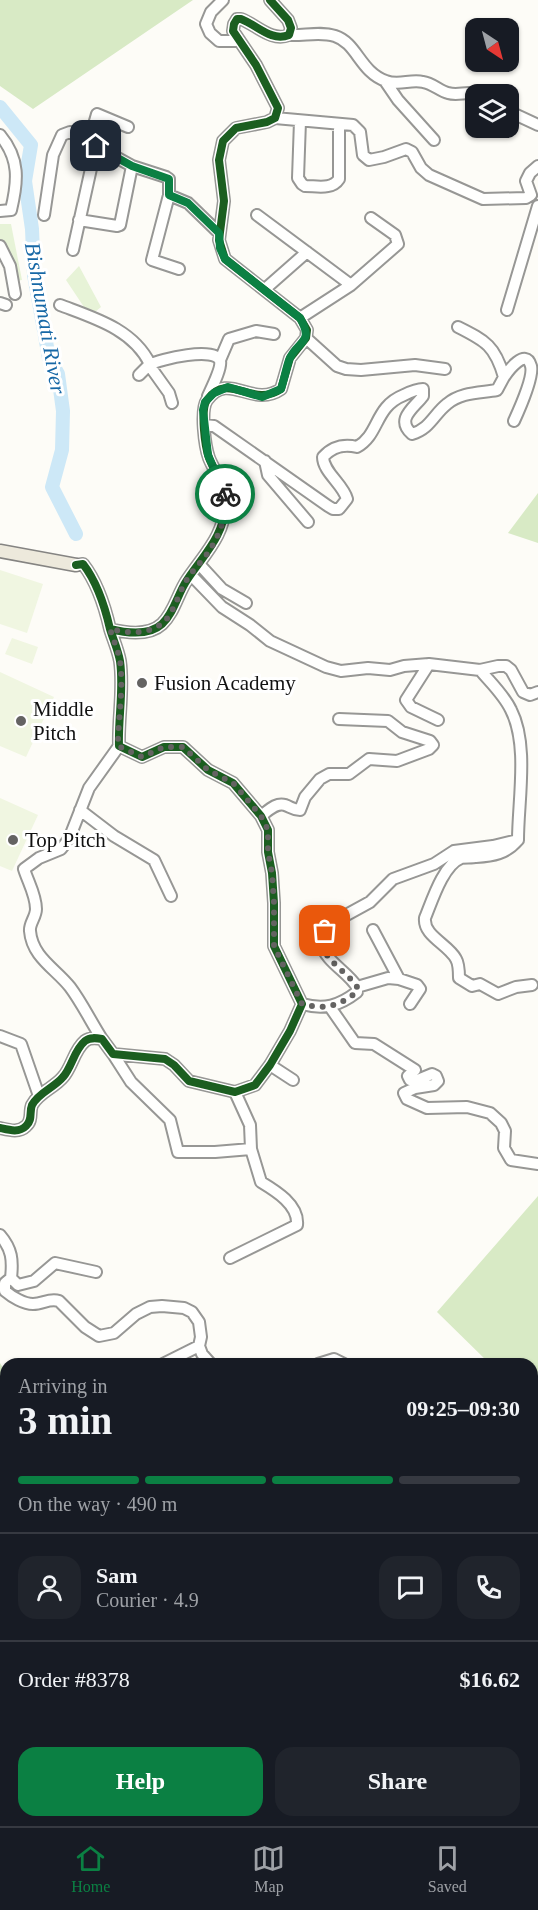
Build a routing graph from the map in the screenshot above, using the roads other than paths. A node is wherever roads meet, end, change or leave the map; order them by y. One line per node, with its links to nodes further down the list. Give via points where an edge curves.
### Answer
1 (223, 0): 4 (street, via 206,24 219,41)
2 (270, 0): 3 (street, via 288,20)
3 (289, 35): 4 (street, via 277,37 237,19 233,31); 5 (street, via 337,36 365,68)
4 (239, 41): 8 (street, via 274,96 278,108)
5 (385, 81): 6 (street, via 423,81 448,93); 14 (street)
6 (465, 94)
7 (519, 116): 11 (street)
8 (275, 118): 9 (street); 26 (street, via 236,128 224,141 219,160 224,201)
9 (300, 121): 10 (street); 10 (street, via 298,178 305,186 329,186 339,179)
10 (339, 124): 19 (street, via 353,125 360,132 363,155 369,160 406,149 429,175 483,199)
11 (538, 125)
12 (128, 127): 15 (street, via 97,114)
13 (0, 135): 21 (street, via 14,154 17,174 11,210)
14 (434, 140)
15 (92, 144): 16 (street); 22 (street, via 70,132 62,135 53,155); 25 (street)
16 (132, 166): 18 (street, via 169,179); 25 (street, via 120,225)
17 (538, 166): 19 (street, via 526,181)
18 (169, 195): 26 (street, via 188,203); 30 (street, via 152,260)
19 (534, 196)
20 (538, 206): 35 (street)
21 (0, 211)
22 (44, 215)
23 (257, 215): 29 (street)
24 (371, 218): 31 (street, via 395,235 398,244)
25 (79, 220): 28 (street)
26 (219, 233): 32 (street, via 225,259)
27 (0, 246): 33 (street, via 10,266)
28 (73, 249)
29 (307, 252): 31 (street); 32 (street)
30 (179, 269)
31 (351, 285): 36 (street)
32 (265, 289): 36 (street)
33 (15, 294)
34 (60, 305): 41 (street, via 126,335)
35 (507, 310)
36 (300, 318): 39 (street, via 307,330)
37 (458, 327): 44 (street, via 492,349)
38 (274, 334): 40 (street, via 256,331 229,339)
39 (306, 338): 42 (street, via 337,366 346,369 415,365); 45 (street, via 290,358 281,389 275,393 262,397 228,387)
40 (220, 360): 41 (street, via 207,352); 45 (street)
41 (150, 365): 43 (street); 46 (street)
42 (445, 369)
43 (139, 375)
44 (504, 377): 47 (street, via 517,361 525,360 531,367); 49 (street, via 496,390 471,393 448,403 427,427 412,434 407,429 406,414 423,396 423,389 415,390 382,410 361,445 342,445 326,453 325,465 347,499 339,508 328,506)
45 (205, 402): 48 (street)
46 (172, 403)
47 (514, 421)
48 (204, 425): 49 (street, via 214,426); 52 (street, via 208,455 226,497 219,532)
49 (266, 461): 50 (street, via 268,475)
50 (308, 522)
51 (0, 550): 53 (main road)
52 (199, 564): 54 (street); 55 (street, via 222,589)
53 (76, 565): 56 (street, via 83,564 88,571)
54 (191, 575): 56 (street, via 162,624 143,632); 57 (street, via 222,607 270,641 326,667 340,671 390,670)
55 (246, 603)
56 (110, 629): 62 (street, via 121,678)
57 (429, 664): 58 (street); 61 (street, via 406,700 411,707)
58 (480, 670): 59 (street, via 506,666 523,692); 65 (street, via 512,712 516,727 522,769)
59 (538, 692)
60 (339, 719): 64 (street, via 388,721 402,732 433,745 397,762 369,759 350,774 329,774 309,790 300,810 277,805)
61 (438, 720)
62 (118, 746): 63 (street, via 89,788); 64 (street, via 142,757 164,747 183,747 208,770 233,783)
63 (80, 810): 66 (street, via 154,860); 75 (street, via 62,849 24,869 35,898 30,931 42,960 68,984)
64 (261, 816): 71 (street, via 268,830 274,946)
65 (518, 840): 69 (street, via 501,853 461,858 445,872 424,925 457,960 459,978 472,986 480,984 498,994); 70 (street, via 454,851 434,864 393,879 370,902 325,931 323,949)
66 (171, 896)
67 (372, 930): 68 (street)
68 (399, 979): 70 (street, via 388,978); 72 (street, via 420,989)
69 (532, 985)
70 (357, 987): 73 (street, via 357,992)
71 (302, 1004): 73 (street); 77 (street)
72 (411, 1004)
73 (330, 1007): 83 (street, via 355,1042 374,1044 415,1070 408,1076 410,1080 436,1076 438,1081 434,1085 405,1093 407,1099 427,1108 467,1107 490,1113 505,1131 504,1148 512,1160)
74 (0, 1036): 80 (street, via 21,1044)
75 (102, 1039): 76 (street); 80 (street, via 85,1041 64,1077)
76 (113, 1054): 79 (street, via 165,1059 189,1081); 82 (street, via 130,1082 170,1120 178,1152)
77 (270, 1065): 78 (street); 79 (street, via 255,1084)
78 (293, 1080)
79 (234, 1092): 82 (street, via 250,1125)
80 (39, 1096): 81 (street, via 31,1106 31,1121 26,1127 18,1131)
81 (0, 1128)
82 (251, 1149): 85 (street, via 261,1182 281,1193 298,1218 297,1225)
83 (538, 1164)
84 (0, 1235): 87 (street, via 13,1261)
85 (230, 1258)
86 (96, 1272): 87 (street, via 55,1263 34,1281 18,1285)
87 (11, 1278): 88 (street, via 5,1283 5,1292 11,1297 33,1304 59,1301 99,1336 114,1333 150,1307 184,1308 199,1322)
88 (199, 1346): 89 (street); 90 (street)
89 (175, 1358)
90 (205, 1358)

